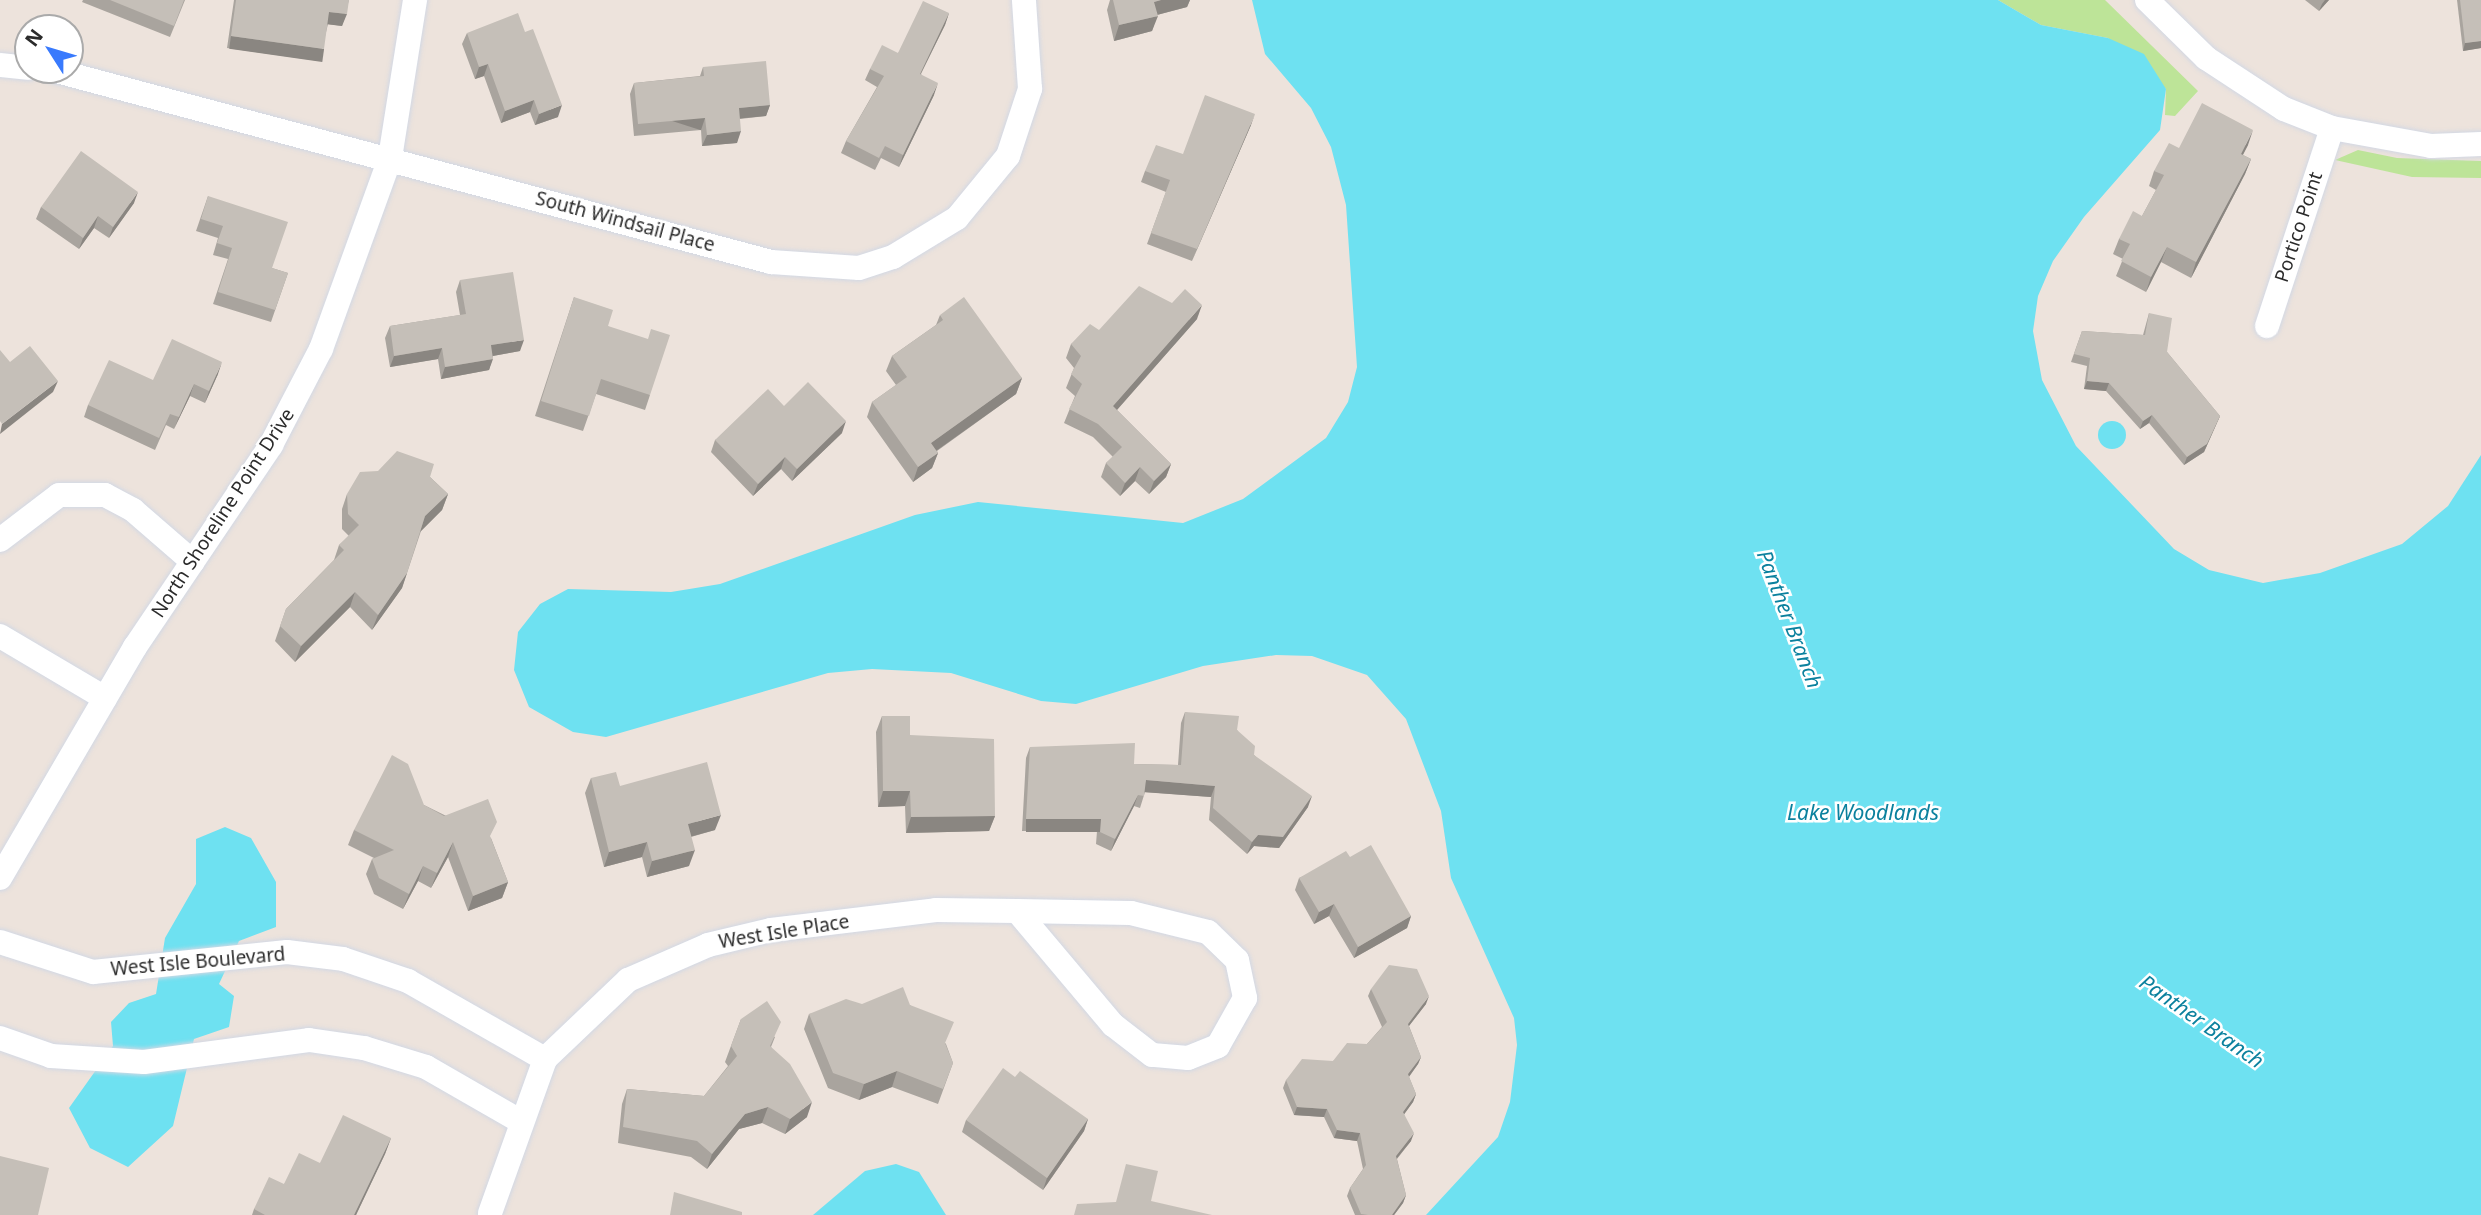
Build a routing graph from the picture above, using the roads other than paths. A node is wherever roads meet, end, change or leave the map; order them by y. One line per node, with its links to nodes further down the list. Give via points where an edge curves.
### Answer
1 (415, 0): 7 (street, North Shoreline Point Drive)
2 (1024, 0): 7 (street, South Windsail Place, via 1030,89 1008,156 957,218 904,251 859,268 771,262)
3 (2147, 0): 5 (street, via 2206,58 2284,109)
4 (84, 78): 7 (street, South Windsail Place)
5 (2332, 128): 6 (street, via 2431,146); 8 (street, Portico Point)
6 (2481, 144)
7 (390, 158): 10 (street, North Shoreline Point Drive, via 344,294 298,397)
8 (2267, 326)
9 (0, 540): 10 (street, via 59,495 105,495 133,510)
10 (193, 562): 12 (street, North Shoreline Point Drive)
11 (0, 636): 12 (street)
12 (105, 698): 13 (street, North Shoreline Point Drive)
13 (0, 878)
14 (1017, 911): 14 (street, West Isle Place, via 1113,1025 1152,1055 1188,1058 1218,1046 1245,998 1237,960 1208,932 1131,913); 17 (street, West Isle Place, via 936,910 708,945 617,987)
15 (0, 942): 17 (street, West Isle Boulevard, via 93,972 287,953 343,959 408,981)
16 (0, 1038): 18 (street, via 51,1056 95,1060 194,1056 309,1040 364,1048 426,1067)
17 (545, 1059): 18 (street, West Isle Place)
18 (520, 1121): 19 (street, West Isle Place)
19 (490, 1214)

